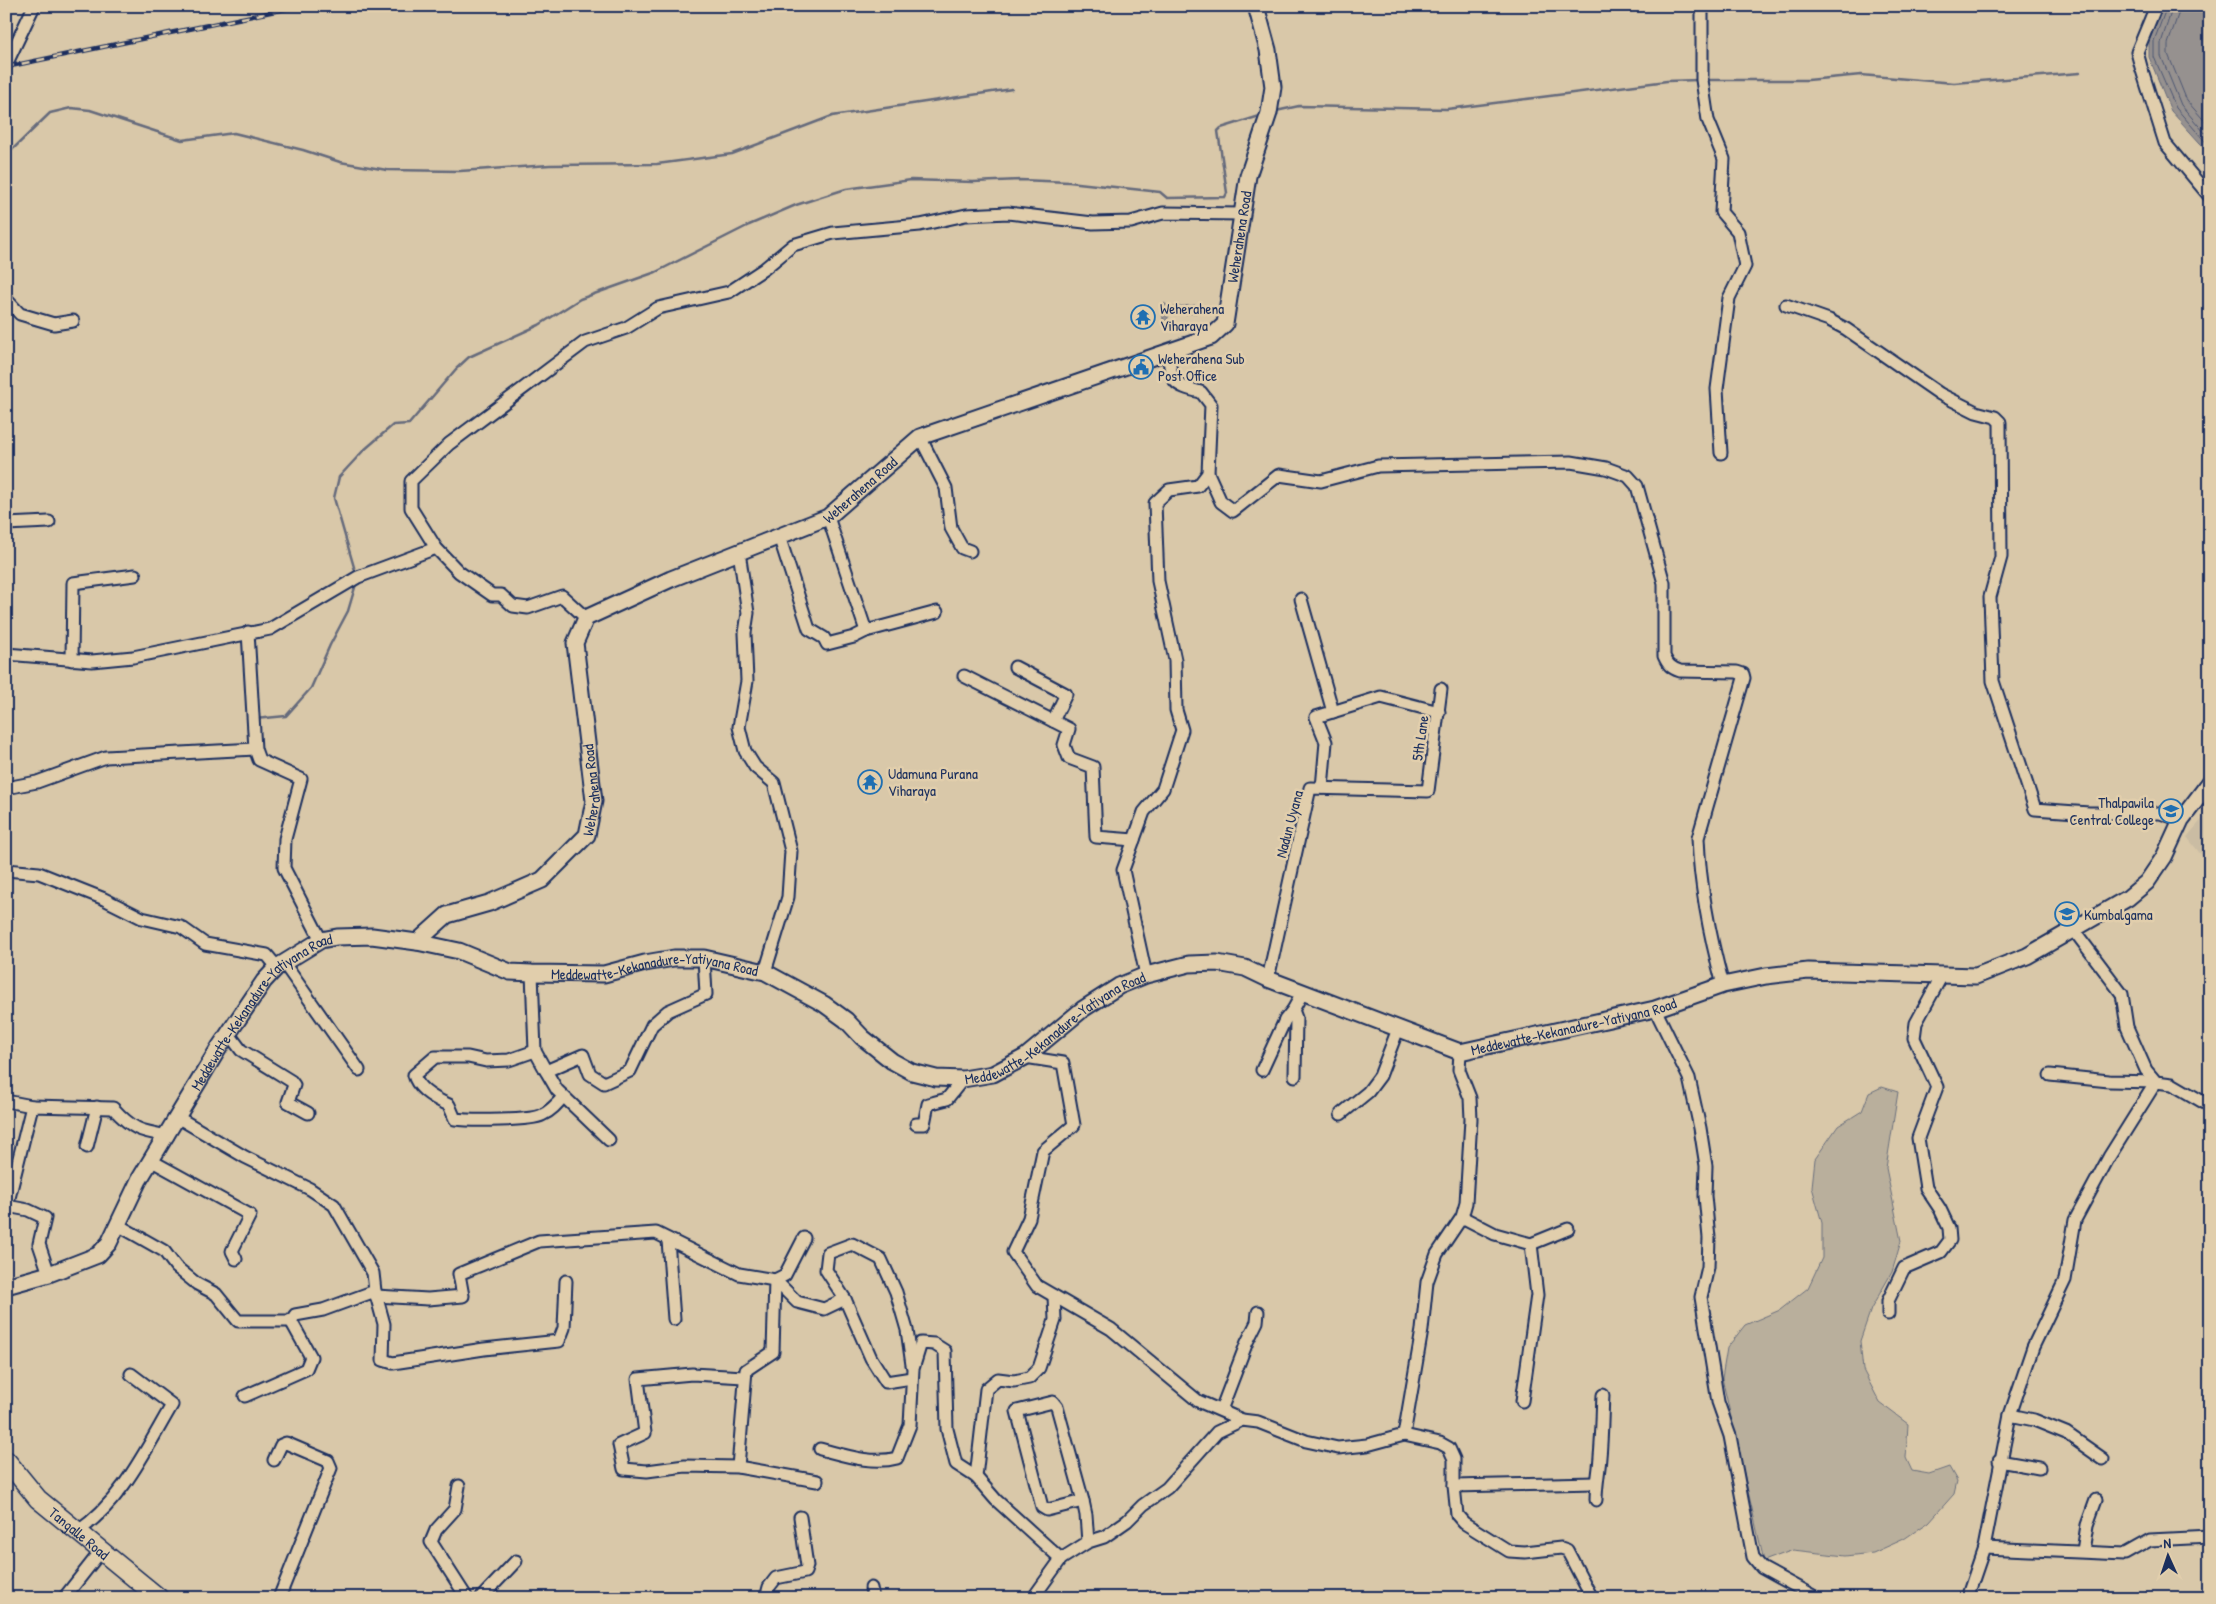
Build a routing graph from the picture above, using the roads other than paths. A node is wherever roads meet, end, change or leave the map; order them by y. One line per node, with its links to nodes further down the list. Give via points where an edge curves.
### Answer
1 (34, 6): 5 (street)
2 (1256, 6): 7 (main road, Weherahena Road, via 1268,50 1273,87 1269,113 1248,176)
3 (1702, 6): 13 (street, via 1702,80 1708,120 1724,159 1722,212 1738,232 1745,266 1730,298 1717,388)
4 (2156, 6): 6 (street, via 2137,52 2139,60 2165,144)
5 (6, 65)
6 (2210, 197)
7 (1242, 214): 11 (main road, Weherahena Road, via 1226,324 1211,337); 19 (street, via 1163,213 1131,222 1008,213 966,215 920,225 833,234 793,245 729,292 658,308 626,328 586,342 449,444 411,481 411,508)
8 (6, 299): 10 (street, via 20,314 54,324)
9 (1786, 306): 41 (street, via 1846,329 1940,394 2000,422 2001,557 1990,597 1993,681 2034,809 2160,813)
10 (73, 320)
11 (1168, 352): 12 (main road, Weherahena Road); 14 (street, via 1172,377 1181,387 1201,392 1211,405)
12 (920, 437): 15 (main road, Weherahena Road); 20 (street, via 946,488 951,528 962,548)
13 (1721, 453)
14 (1208, 473): 42 (street, via 1198,486 1169,490 1155,503 1158,581 1175,660 1176,710 1182,730 1163,789 1144,812); 54 (street, via 1221,502 1232,511 1279,475 1321,481 1378,466 1571,462 1606,468 1628,476 1638,486 1664,583 1664,656 1667,663 1680,671 1737,672 1744,678 1698,838 1710,936)
15 (828, 516): 18 (main road, Weherahena Road); 26 (street)
16 (49, 522): 17 (street)
17 (6, 524)
18 (779, 536): 21 (main road, Weherahena Road); 26 (street, via 809,629 824,638 827,644 854,637)
19 (436, 548): 25 (street, via 458,572 492,595 501,595 513,606 528,608 562,596); 27 (street, via 358,577 270,629)
20 (970, 551)
21 (739, 552): 25 (main road, Weherahena Road); 49 (street, via 748,613 744,633 747,681 739,727 744,751 755,767 774,783 791,850 788,897)
22 (135, 575): 29 (street, via 73,583)
23 (1301, 599): 33 (street)
24 (937, 612): 26 (street)
25 (586, 618): 46 (main road, Weherahena Road, via 574,643 594,801 587,835 542,880 489,903 447,915)
26 (866, 630)
27 (248, 632): 29 (street, via 133,657); 36 (street)
28 (6, 654): 29 (street)
29 (72, 660)
30 (1014, 667): 35 (street, via 1066,694)
31 (964, 676): 35 (street)
32 (1442, 689): 34 (street, 5th Lane)
33 (1333, 712): 34 (street, via 1381,697); 39 (street, via 1316,718 1326,742)
34 (1438, 712): 40 (street, 5th Lane)
35 (1053, 721): 42 (street, via 1070,729 1064,745 1069,758 1093,766 1096,837)
36 (255, 748): 38 (street, via 106,757 37,782); 45 (street, via 259,760 301,779 285,840 284,868)
37 (2210, 782): 41 (main road, Meddewatte-Kekanadure-Yatiyana Road)
38 (6, 788)
39 (1322, 788): 40 (street, Nadun Uyana); 53 (street, Nadun Uyana, via 1310,788)
40 (1428, 791)
41 (2181, 820): 44 (main road, Meddewatte-Kekanadure-Yatiyana Road, via 2164,857 2147,882 2128,898)
42 (1134, 840): 51 (street, via 1123,870)
43 (6, 870): 48 (street, via 39,873 142,918 181,927 205,944 267,955)
44 (2073, 929): 52 (main road, Meddewatte-Kekanadure-Yatiyana Road, via 2027,956 1976,976); 69 (street, via 2122,994 2127,1027 2146,1070)
45 (321, 940): 46 (main road, Meddewatte-Kekanadure-Yatiyana Road, via 372,936); 48 (main road, Meddewatte-Kekanadure-Yatiyana Road)
46 (417, 942): 50 (main road, Meddewatte-Kekanadure-Yatiyana Road, via 459,951 510,972)
47 (704, 958): 49 (main road, Meddewatte-Kekanadure-Yatiyana Road); 50 (main road, Meddewatte-Kekanadure-Yatiyana Road, via 645,962 604,974); 65 (street, via 706,994 668,1011 652,1025 630,1072 604,1083 590,1074 583,1055)
48 (280, 965): 59 (main road, Meddewatte-Kekanadure-Yatiyana Road, via 264,981); 63 (street)
49 (765, 972): 68 (main road, Meddewatte-Kekanadure-Yatiyana Road, via 824,1004 892,1061 912,1072 936,1078)
50 (532, 973): 60 (street)
51 (1146, 975): 53 (main road, Meddewatte-Kekanadure-Yatiyana Road, via 1189,964 1217,963 1245,968); 62 (main road, Meddewatte-Kekanadure-Yatiyana Road, via 1119,986 1083,1009)
52 (1941, 976): 54 (main road, Meddewatte-Kekanadure-Yatiyana Road, via 1808,971); 98 (street, via 1916,1023 1914,1038 1937,1087 1918,1138 1926,1188 1940,1208 1949,1228 1950,1240 1942,1252 1904,1268 1888,1301)
53 (1268, 979): 55 (main road, Meddewatte-Kekanadure-Yatiyana Road)
54 (1722, 985): 56 (main road, Meddewatte-Kekanadure-Yatiyana Road)
55 (1303, 992): 57 (street); 58 (main road, Meddewatte-Kekanadure-Yatiyana Road)
56 (1655, 1009): 61 (main road, Meddewatte-Kekanadure-Yatiyana Road); 143 (street, via 1689,1078 1700,1128 1706,1166 1709,1238 1708,1267 1701,1297 1718,1402 1730,1436 1753,1557 1762,1568)
57 (1292, 1010): 64 (street); 67 (street, via 1296,1018)
58 (1398, 1029): 61 (main road, Meddewatte-Kekanadure-Yatiyana Road); 76 (street, via 1380,1076 1368,1092)
59 (229, 1034): 75 (street, via 241,1050 291,1081 294,1085 288,1102); 77 (main road, Meddewatte-Kekanadure-Yatiyana Road)
60 (535, 1051): 65 (street); 70 (street, via 509,1060 435,1057 414,1074 433,1099 449,1105 455,1119 471,1121 540,1116 553,1109)
61 (1460, 1052): 83 (street, via 1459,1070 1470,1098 1471,1119 1468,1183)
62 (1025, 1057): 68 (main road, Meddewatte-Kekanadure-Yatiyana Road, via 993,1074); 95 (street, via 1063,1063 1074,1125 1043,1151 1029,1218 1013,1252 1037,1286)
63 (359, 1070)
64 (1262, 1070)
65 (546, 1071): 70 (street)
66 (2050, 1075): 69 (street)
67 (1295, 1076)
68 (963, 1079): 78 (street, via 946,1099 928,1104 924,1124)
69 (2156, 1082): 73 (street, via 2172,1084); 108 (street, via 2109,1157 2075,1220 2065,1280 2033,1347)
70 (564, 1097): 80 (street)
71 (6, 1101): 72 (street)
72 (32, 1106): 74 (street); 90 (street, via 8,1206 45,1218 40,1244)
73 (2210, 1106)
74 (96, 1107): 79 (street, via 113,1108 128,1124); 81 (street)
75 (308, 1113)
76 (1340, 1114)
77 (177, 1117): 79 (main road, Meddewatte-Kekanadure-Yatiyana Road); 94 (street, via 334,1205 373,1273)
78 (916, 1124)
79 (168, 1136): 82 (main road, Meddewatte-Kekanadure-Yatiyana Road)
80 (609, 1140)
81 (87, 1147)
82 (152, 1161): 84 (main road, Meddewatte-Kekanadure-Yatiyana Road); 89 (street, via 250,1215 232,1251)
83 (1462, 1217): 88 (street, via 1495,1234); 110 (street, via 1437,1254 1427,1282)
84 (118, 1225): 90 (main road, Meddewatte-Kekanadure-Yatiyana Road, via 98,1255); 100 (street, via 164,1251 176,1267 216,1294 238,1321)
85 (1568, 1229): 88 (street)
86 (804, 1238): 91 (street, via 785,1275)
87 (668, 1240): 91 (street, via 739,1274); 94 (street, via 656,1233 539,1241 458,1274 463,1296 428,1299); 99 (street)
88 (1531, 1244): 106 (street, via 1537,1295)
89 (236, 1259)
90 (49, 1274): 93 (main road, Meddewatte-Kekanadure-Yatiyana Road)
91 (775, 1280): 96 (street, via 797,1302 824,1309); 103 (street, via 773,1352 746,1370)
92 (566, 1281): 94 (street, via 564,1328 559,1341 392,1363 383,1360 384,1324)
93 (6, 1286)
94 (376, 1293): 100 (street, via 324,1310 295,1315)
95 (1054, 1296): 107 (street, via 1111,1329 1198,1401); 118 (street, via 1055,1320 1039,1368 1029,1378 1014,1381 998,1379 986,1389)
96 (845, 1299): 101 (street, via 886,1382); 101 (street, via 826,1270 828,1253 852,1244 881,1259 902,1311)
97 (1258, 1312): 107 (street, via 1257,1322)
98 (1888, 1314)
99 (674, 1319)
100 (291, 1321): 105 (street, via 311,1358 306,1369)
101 (912, 1373): 111 (street, via 910,1425 897,1458 887,1461 860,1459); 118 (street, via 921,1343 934,1344 945,1351 947,1429 956,1464)
102 (131, 1374): 127 (street, via 172,1405 125,1485 96,1519)
103 (744, 1377): 116 (street); 116 (street, via 692,1374 638,1379 645,1433 619,1445 624,1469)
104 (1603, 1395): 120 (street)
105 (245, 1396)
106 (1522, 1401)
107 (1221, 1410): 109 (street)
108 (2010, 1415): 112 (street, via 2034,1420 2066,1433); 115 (street)
109 (1242, 1420): 110 (street, via 1258,1422 1306,1441 1338,1448 1367,1445); 129 (street, via 1217,1432 1167,1488 1127,1521)
110 (1404, 1435): 122 (street, via 1450,1448 1454,1459)
111 (820, 1449)
112 (2103, 1459)
113 (6, 1460): 127 (highway, Tangalle Road, via 38,1499)
114 (274, 1460): 137 (street, via 281,1445 286,1443 328,1461 331,1468)
115 (2000, 1461): 117 (street); 130 (street)
116 (738, 1467): 119 (street)
117 (2039, 1468)
118 (976, 1477): 133 (street)
119 (817, 1481)
120 (1596, 1483): 122 (street); 123 (street)
121 (459, 1486): 138 (street, via 455,1509 436,1530 431,1542)
122 (1454, 1486): 142 (street, via 1457,1515 1464,1523 1509,1551 1567,1550)
123 (1596, 1500)
124 (2096, 1500): 131 (street)
125 (1083, 1502): 125 (street, via 1047,1510 1042,1507 1017,1411 1053,1402 1057,1407); 129 (street)
126 (800, 1517): 140 (street, via 807,1566 805,1572 776,1578)
127 (77, 1532): 132 (highway, Tangalle Road)
128 (2210, 1537): 131 (street, via 2150,1540 2125,1554)
129 (1088, 1542): 133 (street)
130 (1984, 1548): 131 (street); 144 (street)
131 (2083, 1551)
132 (101, 1552): 135 (street); 136 (highway, Tangalle Road)
133 (1060, 1559): 141 (street)
134 (516, 1561): 139 (street)
135 (64, 1598)
136 (159, 1598)
137 (279, 1598)
138 (467, 1598)
139 (481, 1598)
140 (766, 1598)
141 (1034, 1598)
142 (1592, 1598)
143 (1817, 1598)
144 (1967, 1598)

